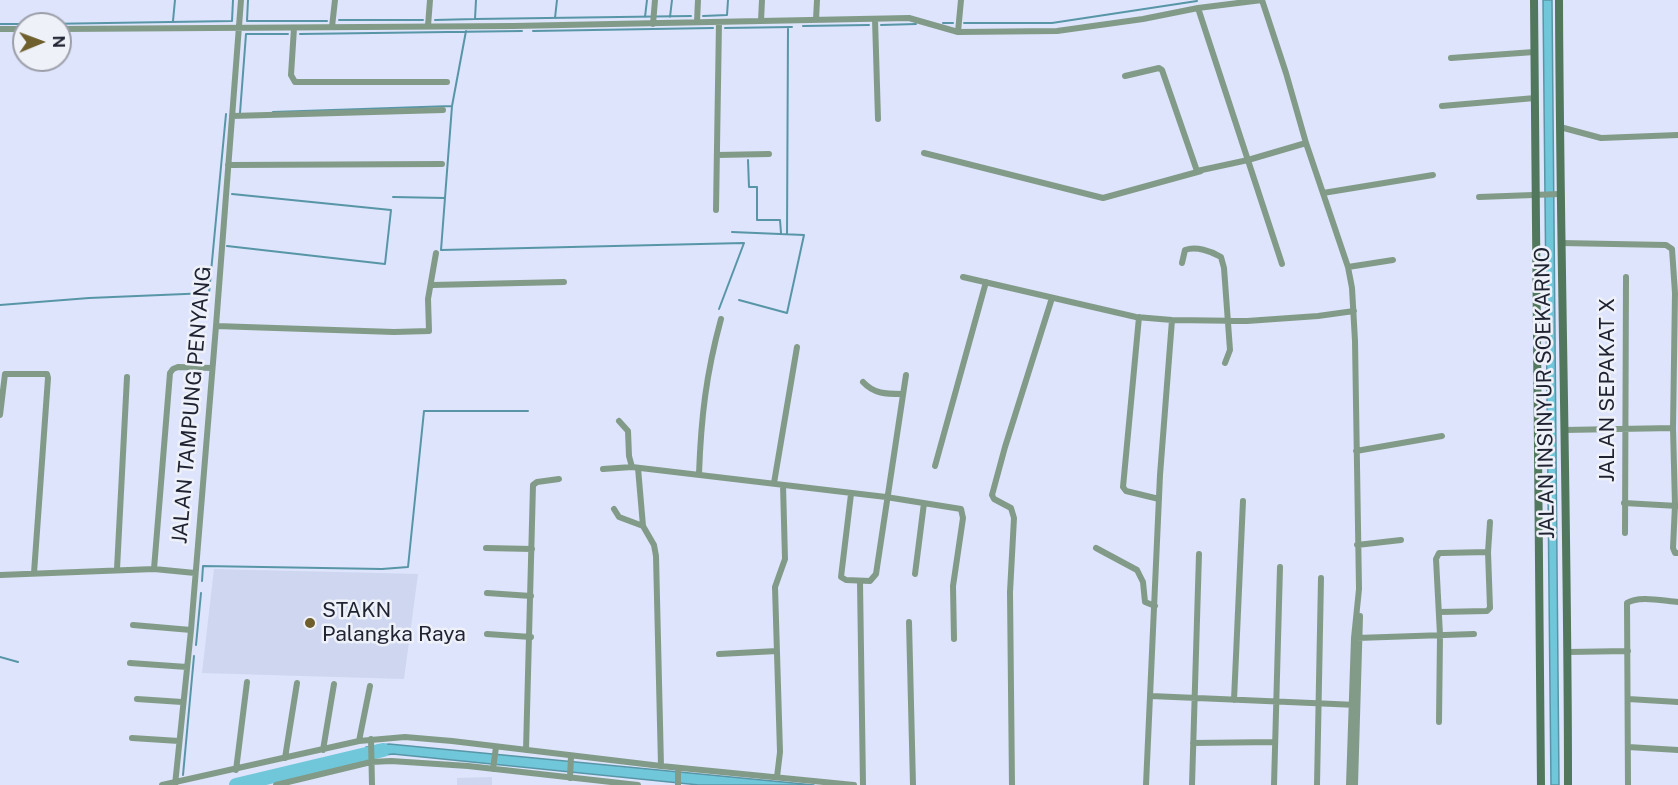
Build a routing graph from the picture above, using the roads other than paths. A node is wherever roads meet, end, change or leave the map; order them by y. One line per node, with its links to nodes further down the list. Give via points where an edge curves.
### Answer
1 (241, 0): 22 (street, JALAN TAMPUNG PENYANG)
2 (334, 0): 20 (street)
3 (430, 0): 19 (street)
4 (655, 0): 18 (street)
5 (698, 0): 16 (street)
6 (762, 0): 15 (street)
7 (818, 0): 14 (street)
8 (960, 0): 24 (street)
9 (1262, 0): 12 (street); 36 (street)
10 (1534, 0): 25 (street, JALAN INSINYUR SOEKARNO)
11 (1559, 0): 34 (street, JALAN INSINYUR SOEKARNO)
12 (1198, 8): 24 (street, via 1057,31); 40 (street)
13 (875, 19): 14 (street); 24 (street, via 917,19); 33 (street)
14 (816, 20): 15 (street)
15 (761, 21): 17 (street)
16 (697, 22): 17 (street); 18 (street)
17 (719, 22): 39 (street)
18 (653, 24): 19 (street)
19 (428, 26): 20 (street)
20 (332, 27): 23 (street)
21 (72, 28): 22 (street)
22 (239, 28): 23 (street); 32 (street, JALAN TAMPUNG PENYANG)
23 (294, 28): 28 (street, via 291,75 295,82)
24 (958, 32)
25 (1534, 52): 26 (street); 29 (street, JALAN INSINYUR SOEKARNO)
26 (1451, 58)
27 (1125, 76): 43 (street, via 1162,70 1196,169)
28 (447, 82)
29 (1535, 98): 30 (street); 46 (street, JALAN INSINYUR SOEKARNO)
30 (1442, 106)
31 (443, 110): 32 (street)
32 (232, 116): 42 (street, JALAN TAMPUNG PENYANG)
33 (878, 119)
34 (1560, 127): 35 (street, via 1601,138); 47 (street, JALAN INSINYUR SOEKARNO)
35 (1678, 135)
36 (1306, 143): 40 (street); 45 (street)
37 (924, 153): 43 (street, via 1103,198)
38 (769, 154): 39 (street)
39 (717, 155): 49 (street)
40 (1248, 160): 43 (street); 55 (street)
41 (442, 164): 42 (street)
42 (228, 165): 69 (street, JALAN TAMPUNG PENYANG)
43 (1201, 171)
44 (1434, 175): 45 (street)
45 (1323, 193): 56 (street)
46 (1536, 194): 47 (street); 48 (street); 192 (street, JALAN INSINYUR SOEKARNO)
47 (1557, 194): 50 (street, JALAN INSINYUR SOEKARNO)
48 (1479, 196)
49 (716, 210)
50 (1560, 243): 52 (street, via 1669,245); 83 (street, JALAN INSINYUR SOEKARNO)
51 (436, 252): 61 (street)
52 (1675, 252): 62 (street)
53 (1393, 260): 56 (street)
54 (1182, 263): 68 (street, via 1189,248 1221,257)
55 (1282, 264)
56 (1348, 267): 64 (street)
57 (963, 277): 60 (street)
58 (1626, 277): 81 (street, JALAN SEPAKAT X)
59 (564, 282): 61 (street)
60 (986, 282): 63 (street); 86 (street)
61 (432, 285): 69 (street, via 428,299 429,331)
62 (1676, 293): 70 (street)
63 (1052, 298): 65 (street); 185 (street, via 992,495 1011,508 1014,518 1010,592)
64 (1354, 310): 68 (street); 85 (street)
65 (1139, 317): 67 (street); 95 (street, via 1123,487)
66 (721, 320): 89 (street, via 709,363)
67 (1172, 320): 68 (street); 95 (street)
68 (1228, 321): 72 (street, via 1230,350)
69 (216, 326): 73 (street, JALAN TAMPUNG PENYANG)
70 (1676, 330): 78 (street, via 1672,360)
71 (796, 347): 91 (street)
72 (1226, 363)
73 (212, 368): 114 (street, via 178,367 170,373); 116 (street, JALAN TAMPUNG PENYANG)
74 (906, 375): 77 (street)
75 (127, 377): 113 (street)
76 (863, 382): 77 (street, via 870,390)
77 (902, 394): 94 (street)
78 (1676, 408): 82 (street)
79 (0, 415): 115 (street, via 5,374 45,373 48,378)
80 (619, 421): 87 (street, via 628,431 629,456)
81 (1625, 428): 82 (street); 83 (street); 98 (street, JALAN SEPAKAT X)
82 (1673, 428): 99 (street)
83 (1564, 430): 137 (street, JALAN INSINYUR SOEKARNO)
84 (1442, 436): 85 (street)
85 (1356, 451): 105 (street)
86 (935, 466)
87 (635, 468): 88 (street); 89 (street); 102 (street)
88 (603, 469)
89 (699, 474): 91 (street)
90 (559, 479): 108 (street, via 533,485)
91 (774, 483): 92 (street)
92 (783, 485): 93 (street); 135 (street, via 785,559 775,587)
93 (851, 494): 94 (street); 120 (street, via 841,574 843,579)
94 (886, 497): 97 (street); 120 (street, via 876,574 870,581)
95 (1159, 500): 124 (street)
96 (1243, 501): 149 (street)
97 (924, 503): 117 (street); 134 (street, via 963,512 953,586)
98 (1624, 503): 99 (street); 103 (street, JALAN SEPAKAT X)
99 (1676, 505): 110 (street, via 1673,548)
100 (614, 509): 102 (street, via 619,517)
101 (1490, 522): 109 (street)
102 (643, 526): 170 (street, via 656,556)
103 (1625, 534)
104 (1401, 540): 105 (street)
105 (1357, 545): 133 (street)
106 (486, 548): 108 (street)
107 (1096, 548): 124 (street, via 1137,570 1145,602)
108 (532, 549): 122 (street)
109 (1488, 552): 125 (street, via 1490,608); 125 (street, via 1439,553)
110 (1678, 553)
111 (1199, 554): 146 (street)
112 (1280, 567): 151 (street)
113 (117, 569): 114 (street); 115 (street)
114 (154, 569): 116 (street)
115 (34, 573): 118 (street)
116 (195, 573): 128 (street, JALAN TAMPUNG PENYANG)
117 (915, 574)
118 (0, 575)
119 (1321, 578): 153 (street)
120 (860, 582): 183 (street)
121 (487, 593): 122 (street)
122 (531, 596): 132 (street)
123 (1678, 602): 136 (street, via 1628,602)
124 (1155, 606): 145 (street)
125 (1439, 612): 131 (street)
126 (909, 622): 184 (street)
127 (133, 625): 128 (street)
128 (191, 630): 140 (street, JALAN TAMPUNG PENYANG)
129 (487, 634): 132 (street)
130 (1474, 634): 131 (street)
131 (1440, 635): 133 (street); 155 (street)
132 (531, 637): 165 (street)
133 (1356, 638): 154 (street)
134 (954, 639)
135 (777, 651): 138 (street); 175 (street)
136 (1628, 651): 137 (street); 148 (street)
137 (1568, 652): 193 (street, JALAN INSINYUR SOEKARNO)
138 (719, 654)
139 (130, 663): 140 (street)
140 (187, 667): 150 (street, JALAN TAMPUNG PENYANG)
141 (247, 682): 173 (street)
142 (297, 683): 168 (street)
143 (334, 684): 164 (street)
144 (370, 686): 158 (street)
145 (1151, 696): 146 (street); 186 (street)
146 (1194, 698): 149 (street); 159 (street)
147 (137, 699): 150 (street)
148 (1628, 699): 152 (street); 162 (street)
149 (1234, 700): 151 (street)
150 (182, 702): 157 (street, JALAN TAMPUNG PENYANG)
151 (1276, 702): 153 (street); 160 (street)
152 (1678, 702)
153 (1318, 704): 154 (street); 189 (street)
154 (1354, 705): 190 (street); 191 (street)
155 (1440, 722)
156 (132, 738): 157 (street)
157 (178, 741): 177 (street, JALAN TAMPUNG PENYANG)
158 (359, 741): 161 (street); 164 (street)
159 (1193, 742): 160 (street); 187 (street)
160 (1275, 742): 188 (street)
161 (371, 743): 163 (street, via 405,737); 169 (street)
162 (1628, 747): 166 (street); 194 (street)
163 (496, 748): 165 (street); 171 (street)
164 (323, 750): 168 (street)
165 (526, 750): 167 (street)
166 (1678, 750)
167 (571, 756): 170 (street); 174 (street)
168 (285, 758): 173 (street)
169 (371, 759): 171 (street); 179 (street); 180 (street)
170 (662, 766): 172 (street)
171 (493, 767): 174 (street)
172 (678, 768): 175 (street); 176 (street)
173 (236, 770): 177 (street)
174 (570, 775): 181 (street)
175 (777, 777): 182 (street)
176 (678, 781)
177 (175, 784): 178 (street)
178 (162, 785)
179 (276, 785)
180 (372, 785)
181 (638, 785)
182 (854, 785)
183 (863, 785)
184 (913, 785)
185 (1012, 785)
186 (1146, 785)
187 (1192, 785)
188 (1274, 785)
189 (1317, 785)
190 (1349, 785)
191 (1355, 785)
192 (1541, 785)
193 (1568, 785)
194 (1628, 785)

